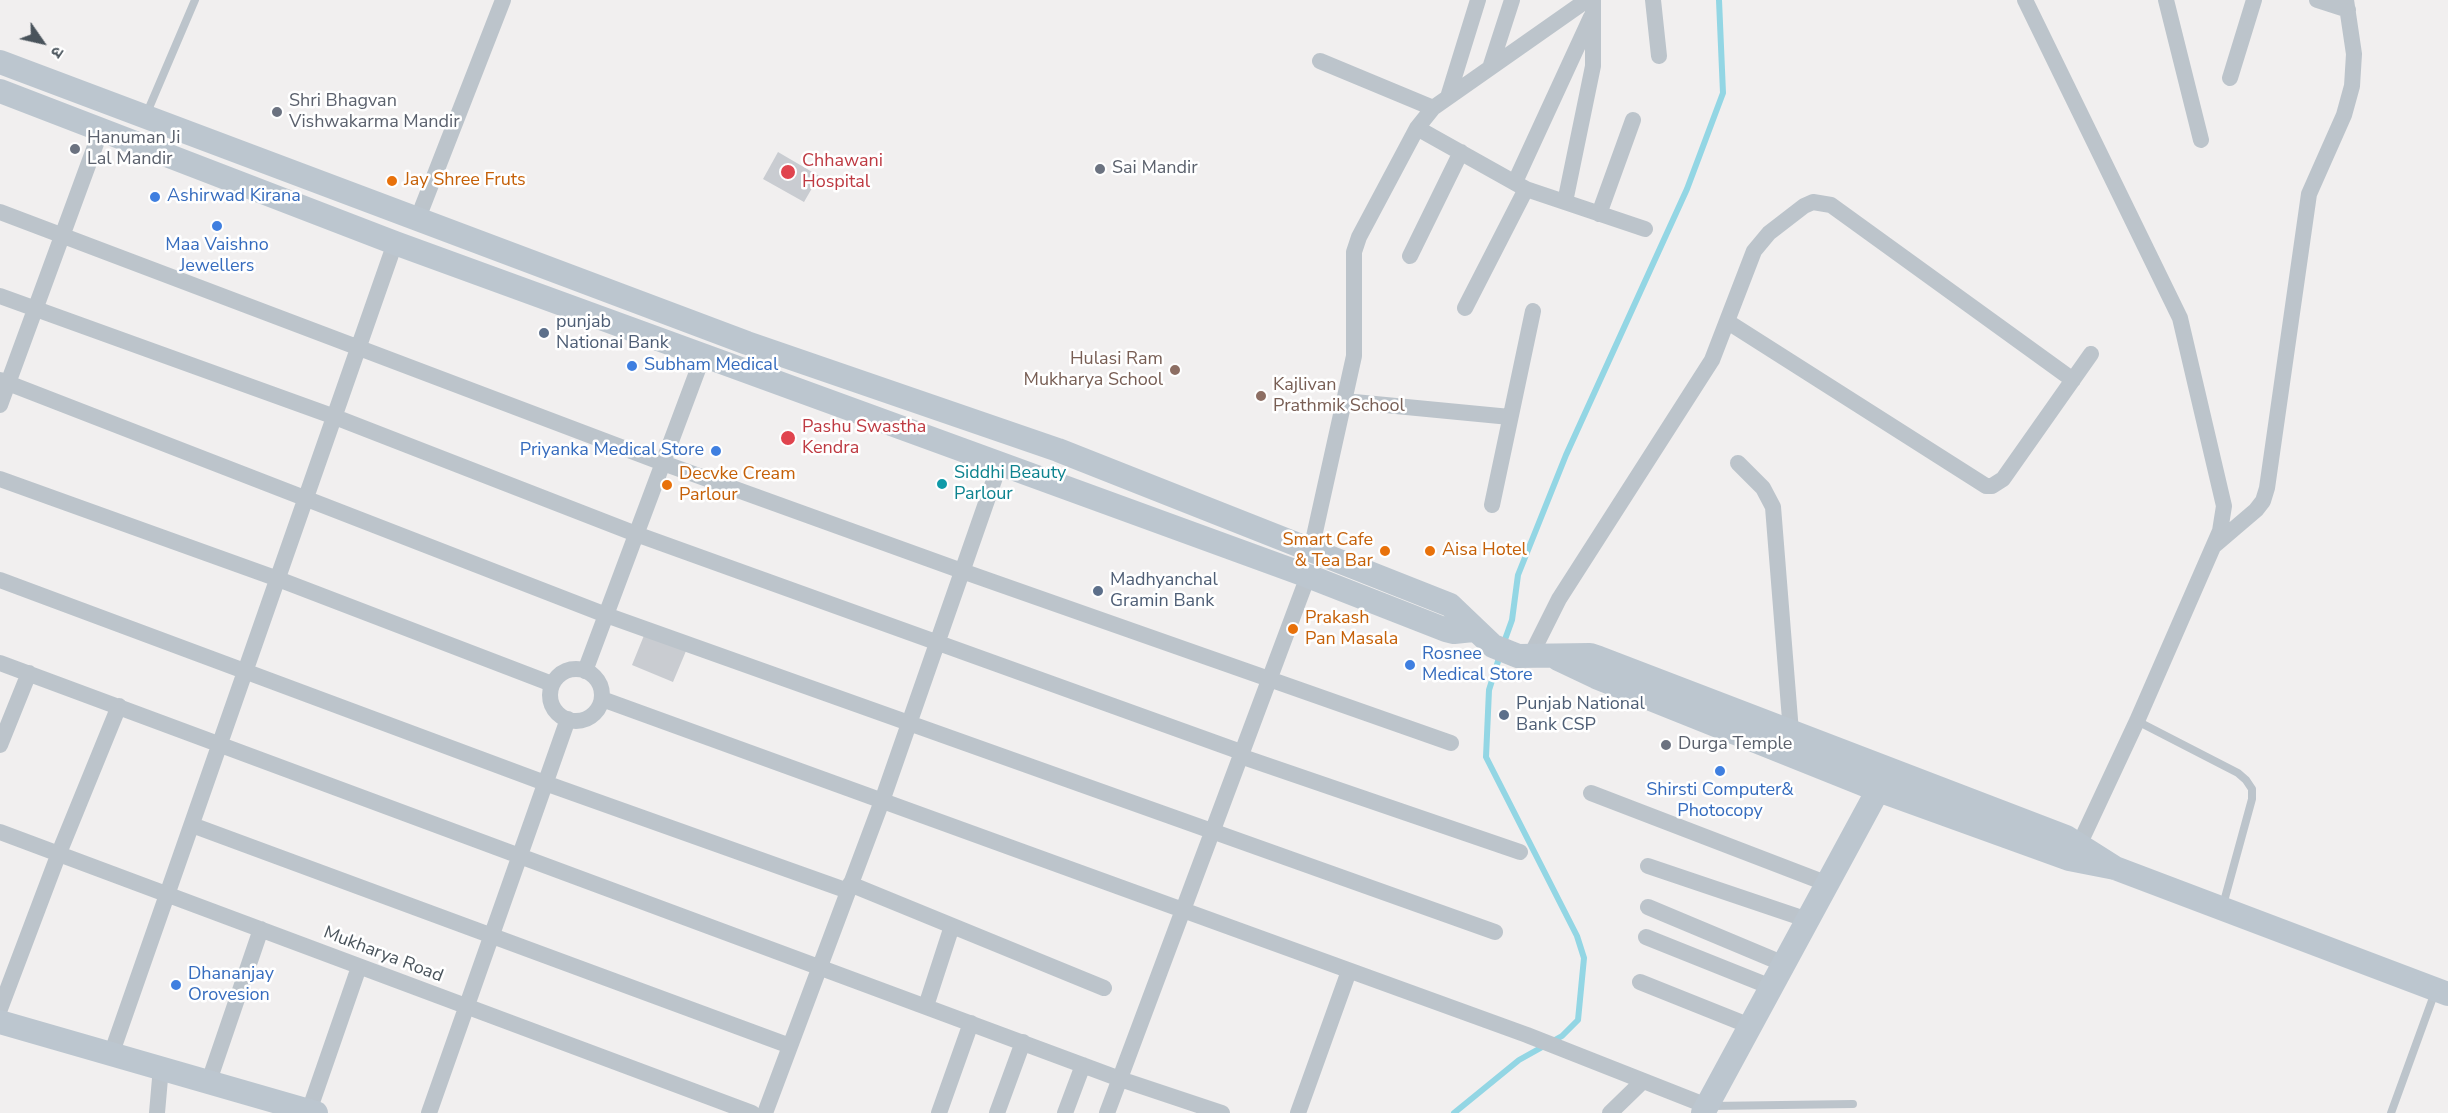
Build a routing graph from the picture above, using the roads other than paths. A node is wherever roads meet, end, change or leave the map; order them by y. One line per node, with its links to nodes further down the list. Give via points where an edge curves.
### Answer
1 (195, 0): 20 (lane)
2 (503, 0): 30 (street)
3 (1478, 0): 18 (street)
4 (1512, 0): 15 (street)
5 (1653, 0): 12 (street)
6 (2025, 0): 56 (street, via 2180,318 2223,492 2223,519)
7 (2166, 0): 24 (street)
8 (2254, 0): 16 (street)
9 (2317, 0): 11 (street)
10 (1591, 4): 15 (street); 26 (street); 27 (street, via 1593,66)
11 (2347, 5): 56 (street, via 2354,54 2352,86 2344,115 2309,194 2267,488 2256,510)
12 (1659, 56)
13 (1320, 61): 19 (street)
14 (0, 62): 20 (main road)
15 (1490, 68): 18 (street)
16 (2230, 78)
17 (0, 92): 23 (main road)
18 (1448, 97): 19 (street)
19 (1433, 108): 22 (street)
20 (146, 116): 30 (main road)
21 (1633, 120): 29 (street)
22 (1417, 128): 25 (street); 45 (street, via 1356,243 1354,356)
23 (101, 130): 32 (street); 33 (main road)
24 (2201, 140)
25 (1461, 152): 26 (street); 34 (street)
26 (1521, 185): 27 (street); 36 (street)
27 (1565, 202): 29 (street)
28 (0, 213): 32 (street)
29 (1599, 214): 31 (street)
30 (418, 218): 57 (main road, via 747,343 1058,450)
31 (1645, 229)
32 (62, 236): 37 (street); 40 (street)
33 (395, 243): 40 (street); 42 (main road)
34 (1410, 256)
35 (0, 296): 37 (street)
36 (1465, 308)
37 (35, 309): 44 (street); 47 (street)
38 (1533, 311): 48 (street)
39 (1728, 322): 43 (street, via 1986,486 2003,479); 43 (street, via 1748,261 1761,241 1804,206 1823,202); 65 (street, via 1712,360 1559,599)
40 (358, 350): 47 (street); 49 (street)
41 (2091, 354): 43 (street)
42 (703, 356): 49 (street); 50 (main road)
43 (2073, 380)
44 (4, 381): 46 (street); 53 (street)
45 (1344, 401): 48 (street); 57 (street)
46 (0, 405)
47 (335, 417): 53 (street); 55 (street)
48 (1510, 417): 54 (street)
49 (663, 463): 55 (street); 58 (street)
50 (1000, 463): 58 (street); 59 (main road)
51 (1738, 463): 77 (street, via 1763,488 1773,507)
52 (0, 479): 60 (street)
53 (306, 498): 60 (street); 62 (street)
54 (1492, 505)
55 (636, 534): 62 (street); 64 (street)
56 (2213, 546): 75 (street)
57 (1311, 550): 63 (main road, via 1450,605)
58 (962, 571): 64 (street); 70 (street)
59 (1308, 576): 63 (main road, via 1454,632); 70 (street)
60 (278, 579): 68 (street); 71 (street)
61 (0, 580): 68 (street)
62 (606, 615): 67 (street); 76 (street)
63 (1473, 630): 65 (main road, via 1493,646)
64 (937, 643): 76 (street); 81 (street)
65 (1533, 655): 77 (main road, via 1590,655); 83 (main road)
66 (0, 663): 69 (street)
67 (585, 671): 71 (street, via 567,671); 72 (street, via 599,682)
68 (245, 672): 79 (street); 82 (street)
69 (29, 673): 73 (street); 80 (street)
70 (1269, 678): 78 (street); 81 (street)
71 (552, 684): 74 (street, via 554,708)
72 (602, 699): 74 (street, via 599,708 585,719); 85 (street)
73 (119, 706): 79 (street); 91 (street)
74 (568, 719): 82 (street)
75 (2137, 721): 89 (street); 99 (lane, via 2238,773 2252,789)
76 (908, 724): 85 (street); 88 (street)
77 (1791, 732): 89 (main road)
78 (1451, 742)
79 (220, 743): 86 (street); 92 (street)
80 (0, 745)
81 (1241, 754): 88 (street); 90 (street)
82 (545, 783): 92 (street); 96 (street)
83 (1878, 790): 94 (main road, via 2069,859); 95 (main road)
84 (1591, 793): 95 (street)
85 (882, 801): 96 (street); 100 (street)
86 (192, 825): 97 (street); 105 (street)
87 (0, 832): 91 (street, Mukharya Road)
88 (1212, 832): 100 (street); 104 (street)
89 (2079, 844): 94 (main road)
90 (1520, 852)
91 (59, 853): 97 (street, Mukharya Road); 117 (street)
92 (520, 854): 105 (street); 108 (street)
93 (1648, 866): 101 (street)
94 (2115, 868): 99 (main road)
95 (1828, 884): 101 (main road)
96 (849, 887): 102 (street); 108 (street)
97 (168, 893): 103 (street, Mukharya Road); 123 (street)
98 (1648, 907): 107 (street)
99 (2222, 909): 114 (main road)
100 (1183, 910): 110 (street); 126 (street)
101 (1808, 920): 107 (main road)
102 (952, 926): 113 (street); 115 (street)
103 (261, 929): 109 (street, Mukharya Road); 127 (street)
104 (1495, 932)
105 (491, 936): 116 (street); 122 (street)
106 (1646, 937): 112 (street)
107 (1784, 964): 112 (main road)
108 (819, 966): 115 (street); 122 (street)
109 (359, 967): 116 (street, Mukharya Road); 131 (street)
110 (1349, 971): 128 (street); 141 (street)
111 (1640, 982): 120 (street)
112 (1771, 987): 120 (main road)
113 (1104, 988)
114 (2442, 992): 143 (lane)
115 (926, 1006): 119 (street)
116 (466, 1008): 134 (street); 135 (street, Mukharya Road)
117 (0, 1009)
118 (0, 1022): 123 (main road)
119 (971, 1023): 121 (street); 137 (street)
120 (1750, 1026): 130 (main road)
121 (1023, 1042): 124 (street); 138 (street)
122 (790, 1046): 136 (street)
123 (112, 1052): 125 (main road)
124 (1083, 1065): 126 (street); 139 (street)
125 (162, 1067): 127 (main road); 133 (street)
126 (1120, 1078): 132 (street); 140 (street)
127 (209, 1081): 131 (main road)
128 (1643, 1081): 130 (street); 142 (street)
129 (1853, 1104): 130 (lane)
130 (1705, 1109)
131 (312, 1112)
132 (1214, 1112)
133 (158, 1113)
134 (429, 1113)
135 (752, 1113)
136 (765, 1113)
137 (939, 1113)
138 (997, 1113)
139 (1065, 1113)
140 (1107, 1113)
141 (1298, 1113)
142 (1610, 1113)
143 (2391, 1113)

